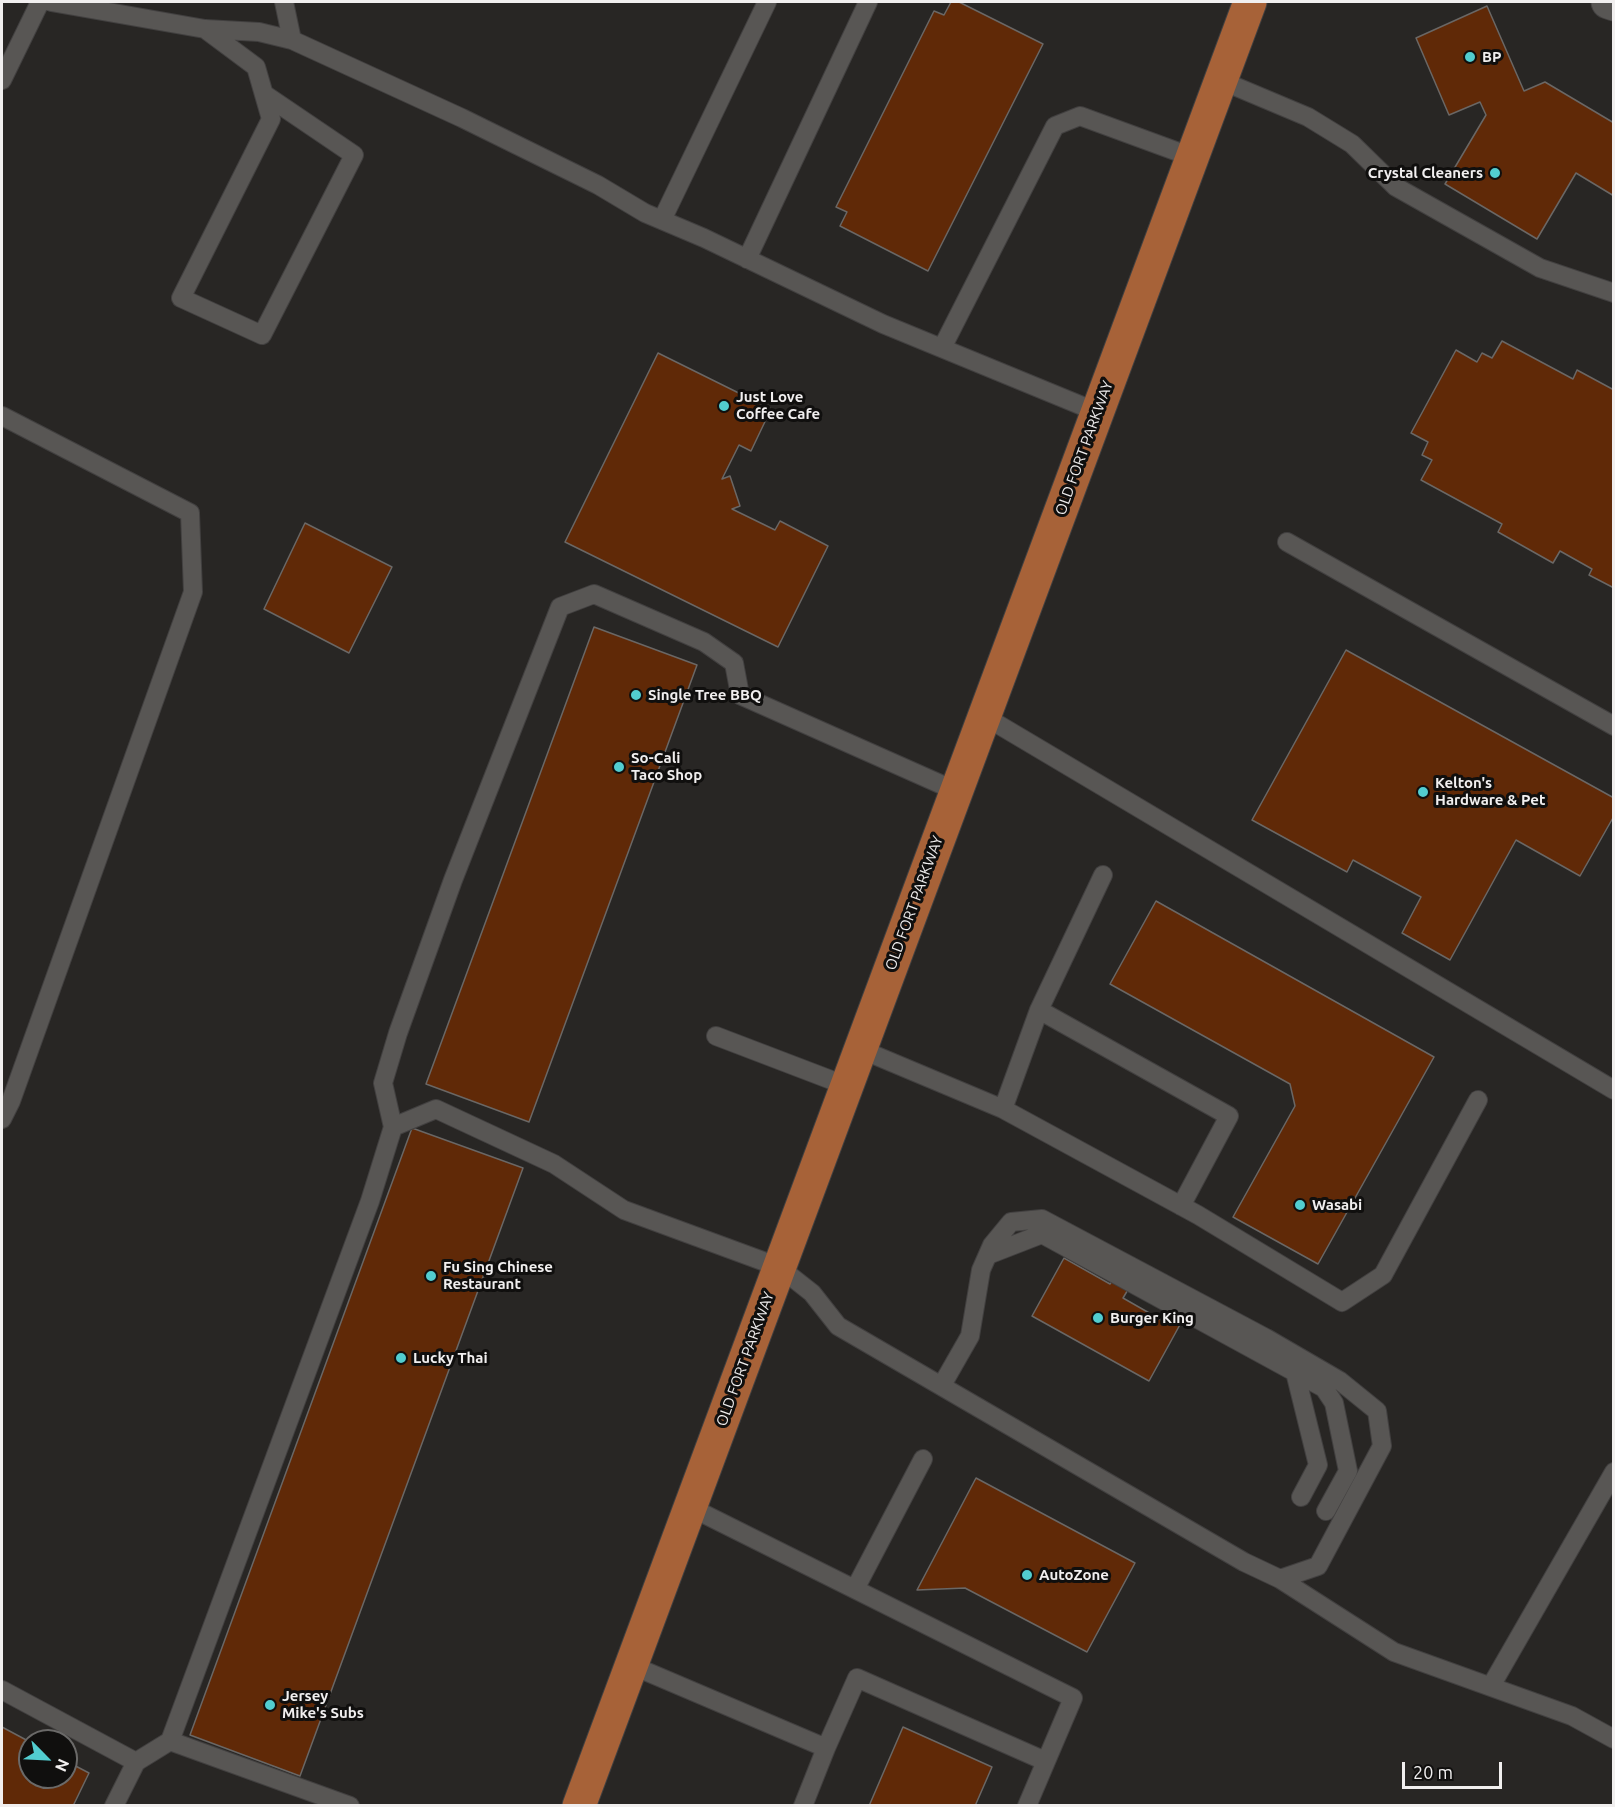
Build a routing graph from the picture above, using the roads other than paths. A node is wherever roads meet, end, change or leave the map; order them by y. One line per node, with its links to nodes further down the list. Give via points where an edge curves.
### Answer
1 (40, 2): 11 (lane)
2 (51, 2): 9 (lane)
3 (284, 2): 10 (lane)
4 (767, 2): 15 (lane)
5 (868, 2): 16 (lane)
6 (1250, 2): 12 (main road, OLD FORT PARKWAY)
7 (1608, 2): 8 (street)
8 (1614, 4)
9 (205, 29): 10 (lane, via 258,32); 13 (lane, via 256,67)
10 (292, 40): 15 (lane, via 462,118)
11 (2, 80)
12 (1220, 81): 14 (main road, OLD FORT PARKWAY); 17 (lane, via 1308,117 1352,144 1396,187 1540,268)
13 (264, 94): 13 (lane, via 271,119 181,298 262,335 354,155)
14 (1192, 157): 18 (lane, via 1080,116 1055,126); 19 (main road, OLD FORT PARKWAY)
15 (663, 220): 16 (lane)
16 (747, 259): 18 (lane)
17 (1614, 293)
18 (942, 348): 19 (lane)
19 (1097, 412): 22 (main road, OLD FORT PARKWAY)
20 (2, 416): 31 (lane, via 190,513 193,592)
21 (1287, 542): 23 (lane)
22 (984, 716): 24 (main road, OLD FORT PARKWAY); 30 (lane)
23 (1614, 726)
24 (956, 791): 28 (main road, OLD FORT PARKWAY); 35 (lane, via 740,695 734,663 704,642 594,594 560,608 453,880 398,1033 383,1083)
25 (1103, 875): 26 (lane)
26 (1039, 1010): 33 (lane); 36 (lane, via 1229,1116)
27 (716, 1035): 29 (lane)
28 (860, 1049): 29 (main road, OLD FORT PARKWAY); 33 (lane)
29 (846, 1086): 38 (main road, OLD FORT PARKWAY)
30 (1614, 1090)
31 (6, 1099): 34 (lane)
32 (1478, 1100): 36 (lane, via 1383,1275 1342,1302)
33 (1003, 1109): 36 (lane)
34 (2, 1119)
35 (393, 1127): 38 (lane, via 436,1109 554,1164 624,1210); 52 (lane, via 370,1202)
36 (1181, 1206)
37 (988, 1255): 39 (lane, via 1042,1234); 40 (lane, via 981,1270 970,1336); 46 (lane, via 1011,1222 1042,1219 1340,1381 1377,1411 1382,1446 1344,1521 1318,1566)
38 (779, 1267): 40 (lane, via 812,1293 838,1326); 44 (main road, OLD FORT PARKWAY)
39 (1295, 1372): 43 (lane, via 1318,1465); 45 (lane, via 1324,1388 1334,1403 1348,1471)
40 (942, 1384): 46 (lane, via 1244,1562)
41 (923, 1459): 47 (lane)
42 (1614, 1472): 49 (lane)
43 (1301, 1497)
44 (690, 1507): 47 (lane); 48 (main road, OLD FORT PARKWAY)
45 (1326, 1511)
46 (1280, 1579): 49 (lane, via 1394,1652)
47 (855, 1589): 54 (lane, via 1073,1698)
48 (631, 1665): 53 (lane); 58 (main road, OLD FORT PARKWAY)
49 (1491, 1686): 51 (lane, via 1572,1716)
50 (2, 1690): 55 (lane)
51 (1614, 1739)
52 (170, 1741): 55 (lane); 57 (lane)
53 (826, 1748): 54 (lane, via 857,1678); 59 (lane)
54 (1045, 1761): 60 (lane)
55 (136, 1762): 56 (lane)
56 (114, 1806)
57 (350, 1806)
58 (579, 1806)
59 (803, 1806)
60 (1027, 1806)

